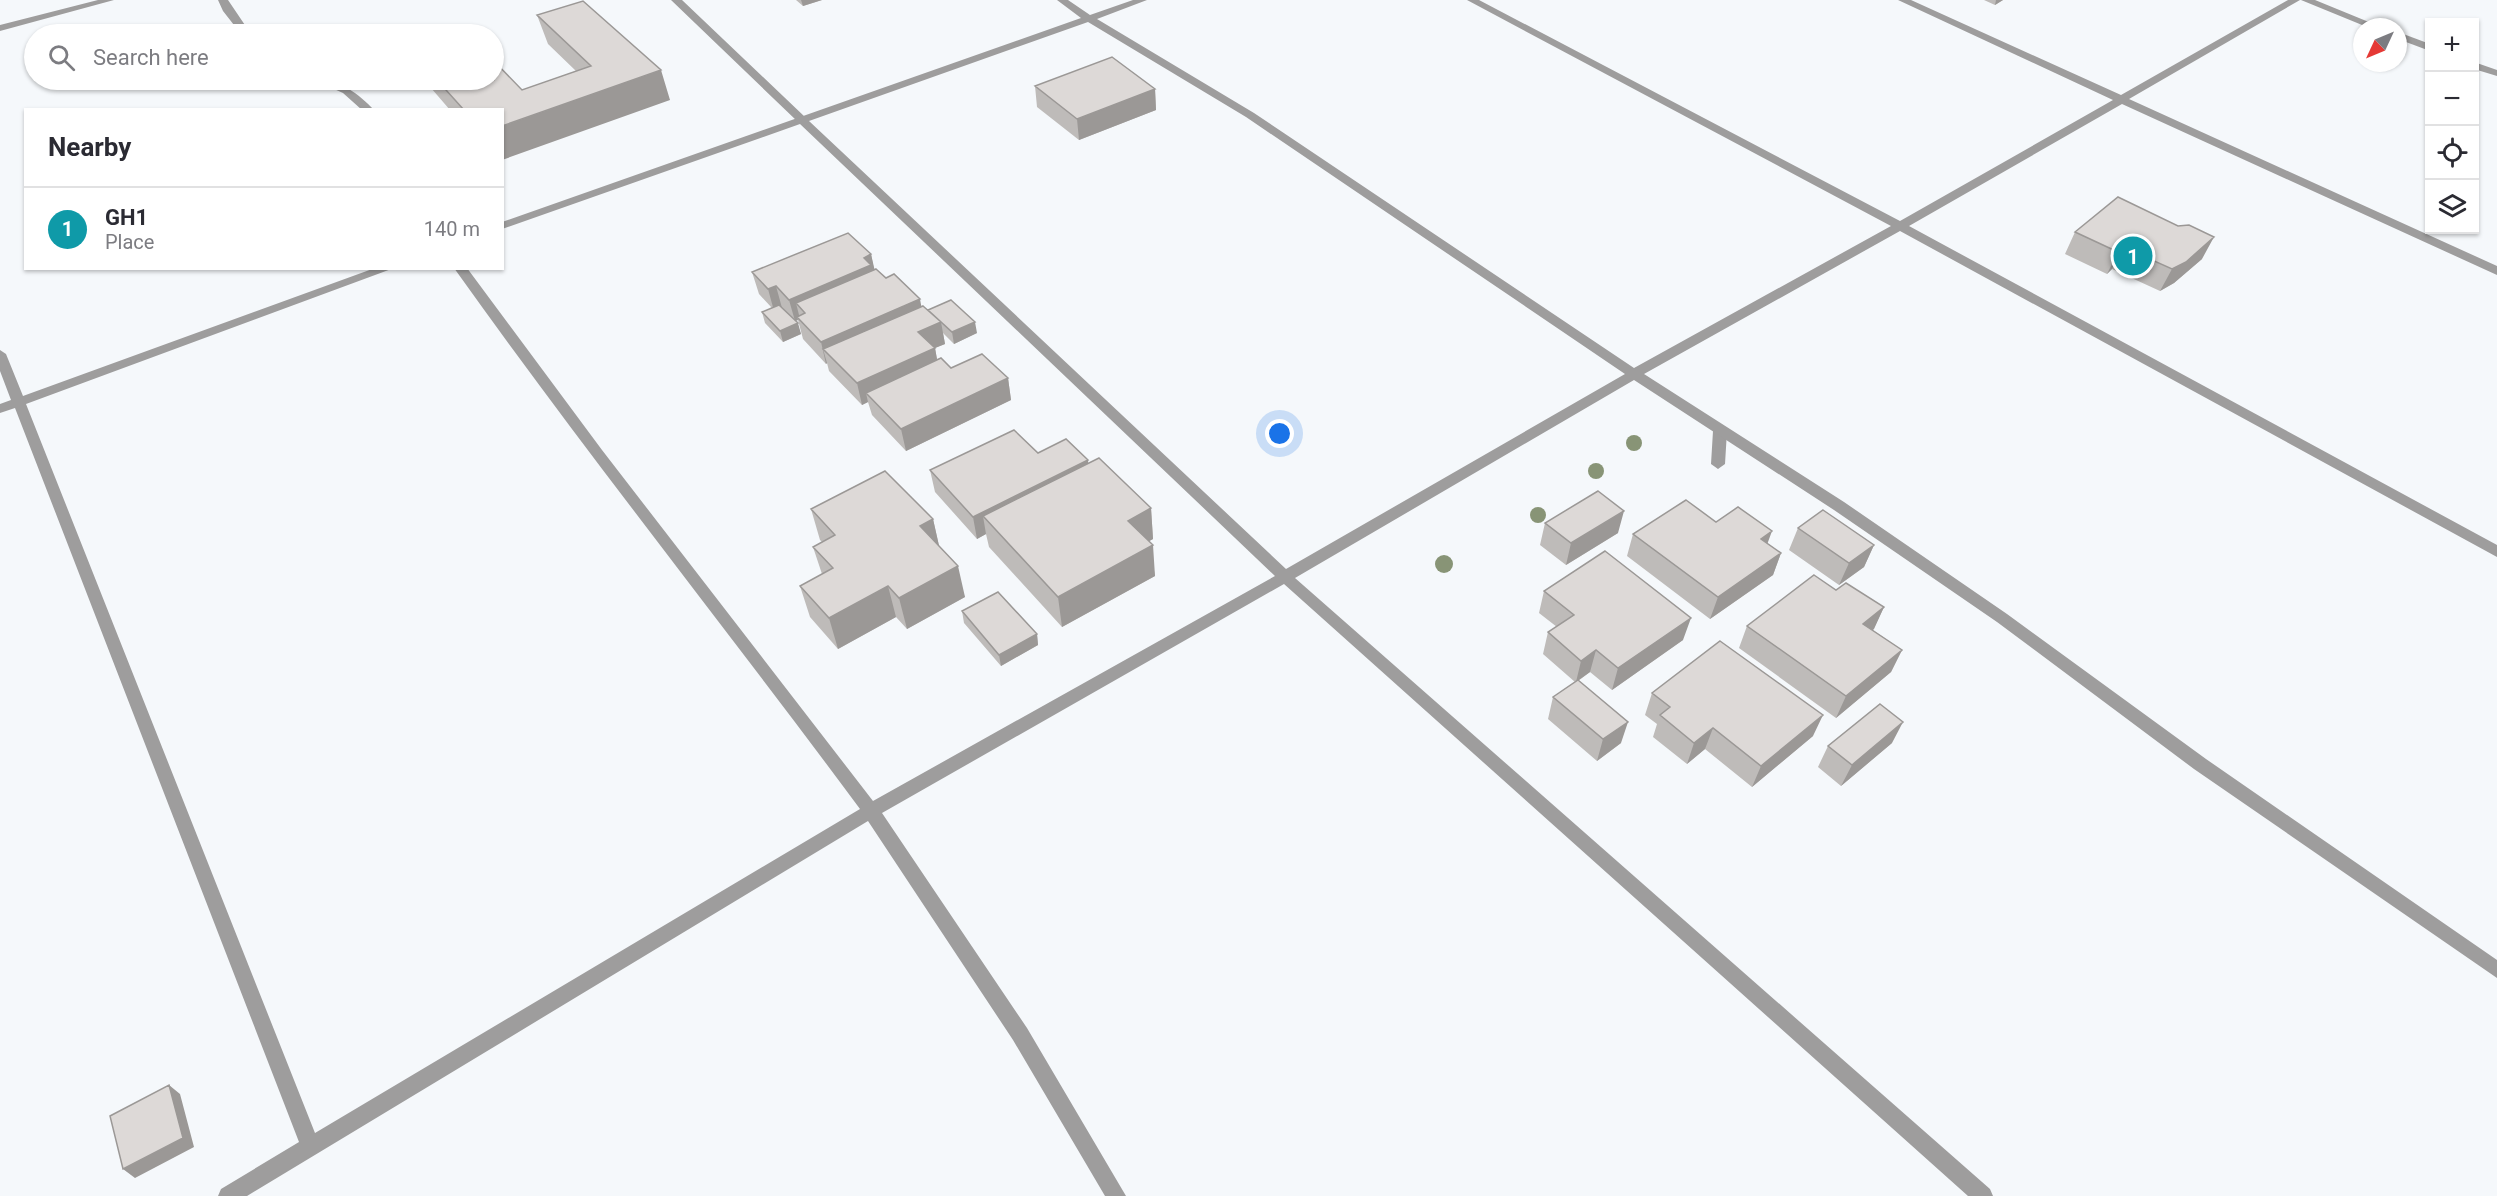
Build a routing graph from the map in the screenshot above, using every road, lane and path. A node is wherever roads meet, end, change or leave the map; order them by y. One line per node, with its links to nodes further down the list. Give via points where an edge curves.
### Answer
1 (109, 0): 13 (street)
2 (223, 0): 12 (street)
3 (676, 0): 21 (street)
4 (1062, 0): 11 (street)
5 (1142, 0): 11 (street)
6 (1472, 0): 23 (street)
7 (1904, 0): 19 (street)
8 (2295, 0): 19 (street)
9 (2306, 0): 10 (street)
10 (2353, 18)
11 (1089, 19): 21 (street); 28 (street, via 1250,116)
12 (238, 24)
13 (0, 28)
14 (2407, 39): 15 (street)
15 (2425, 46)
16 (2479, 67): 17 (street)
17 (2497, 74)
18 (344, 90): 20 (street)
19 (2121, 99): 23 (street); 26 (street)
20 (367, 108)
21 (801, 118): 22 (street); 34 (street)
22 (504, 225)
23 (1900, 226): 28 (street); 33 (street)
24 (382, 270): 29 (street)
25 (461, 270): 35 (street)
26 (2497, 271)
27 (0, 354): 29 (street)
28 (1634, 374): 31 (street); 34 (street)
29 (19, 401): 30 (street); 37 (street)
30 (0, 409)
31 (1720, 431): 32 (street); 36 (street, via 1839,506 2002,618 2200,764)
32 (1718, 464)
33 (2497, 552)
34 (1285, 577): 35 (street); 40 (street)
35 (871, 811): 37 (street); 39 (street, via 1020,1034)
36 (2497, 970)
37 (311, 1147): 38 (street)
38 (228, 1196)
39 (1116, 1196)
40 (1983, 1196)

